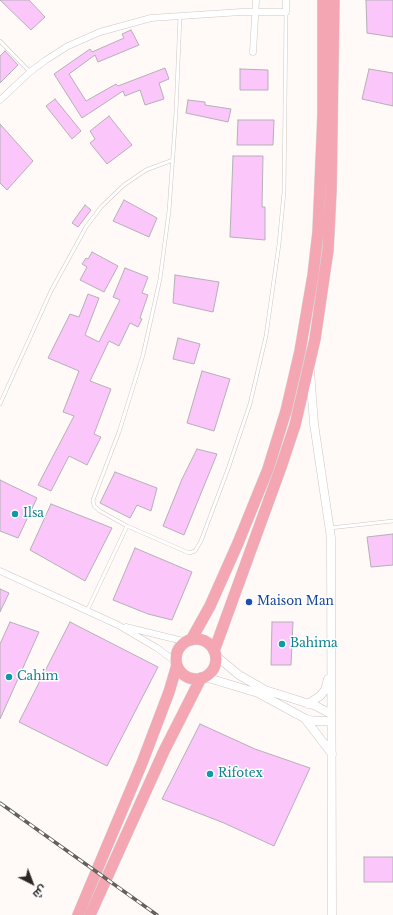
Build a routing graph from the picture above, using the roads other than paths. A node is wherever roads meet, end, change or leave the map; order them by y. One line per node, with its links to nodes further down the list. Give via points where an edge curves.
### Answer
1 (256, 0): 6 (street)
2 (286, 0): 5 (street)
3 (323, 0): 21 (highway, via 323,114 318,232 300,351 286,411 268,469 210,606)
4 (334, 0): 13 (highway, via 328,250)
5 (286, 12): 6 (street); 16 (lane, via 286,148 279,244 266,336 243,428 204,534 195,551 186,552)
6 (256, 13): 7 (street); 9 (street)
7 (180, 16): 10 (street, via 151,18 100,32 68,46); 12 (lane)
8 (0, 40): 10 (lane)
9 (253, 52)
10 (30, 72): 11 (street)
11 (0, 100)
12 (173, 160): 14 (lane, via 146,170 124,185 101,207 86,227 51,291); 16 (lane, via 170,210 150,329 119,432 93,500 94,506 100,511)
13 (310, 364): 17 (street, via 314,424); 22 (highway, via 295,425 276,484)
14 (0, 404)
15 (393, 521): 17 (lane)
16 (127, 526): 19 (lane)
17 (330, 528): 24 (street)
18 (0, 571): 19 (street)
19 (87, 611): 20 (street)
20 (118, 625): 21 (street); 23 (street, via 157,648)
21 (189, 641): 22 (highway, via 207,643); 23 (highway, via 179,649)
22 (214, 653): 25 (highway, via 214,668); 26 (street, via 238,675 265,690)
23 (177, 664): 25 (highway, via 186,677); 30 (highway, via 142,763)
24 (330, 668): 26 (street, via 325,690); 27 (street)
25 (203, 677): 28 (street, via 258,693); 31 (highway, via 164,751)
26 (308, 704): 27 (street)
27 (331, 718): 28 (street, via 319,722); 29 (street)
28 (306, 719): 29 (street)
29 (333, 755): 32 (street)
30 (78, 915)
31 (90, 915)
32 (332, 915)

